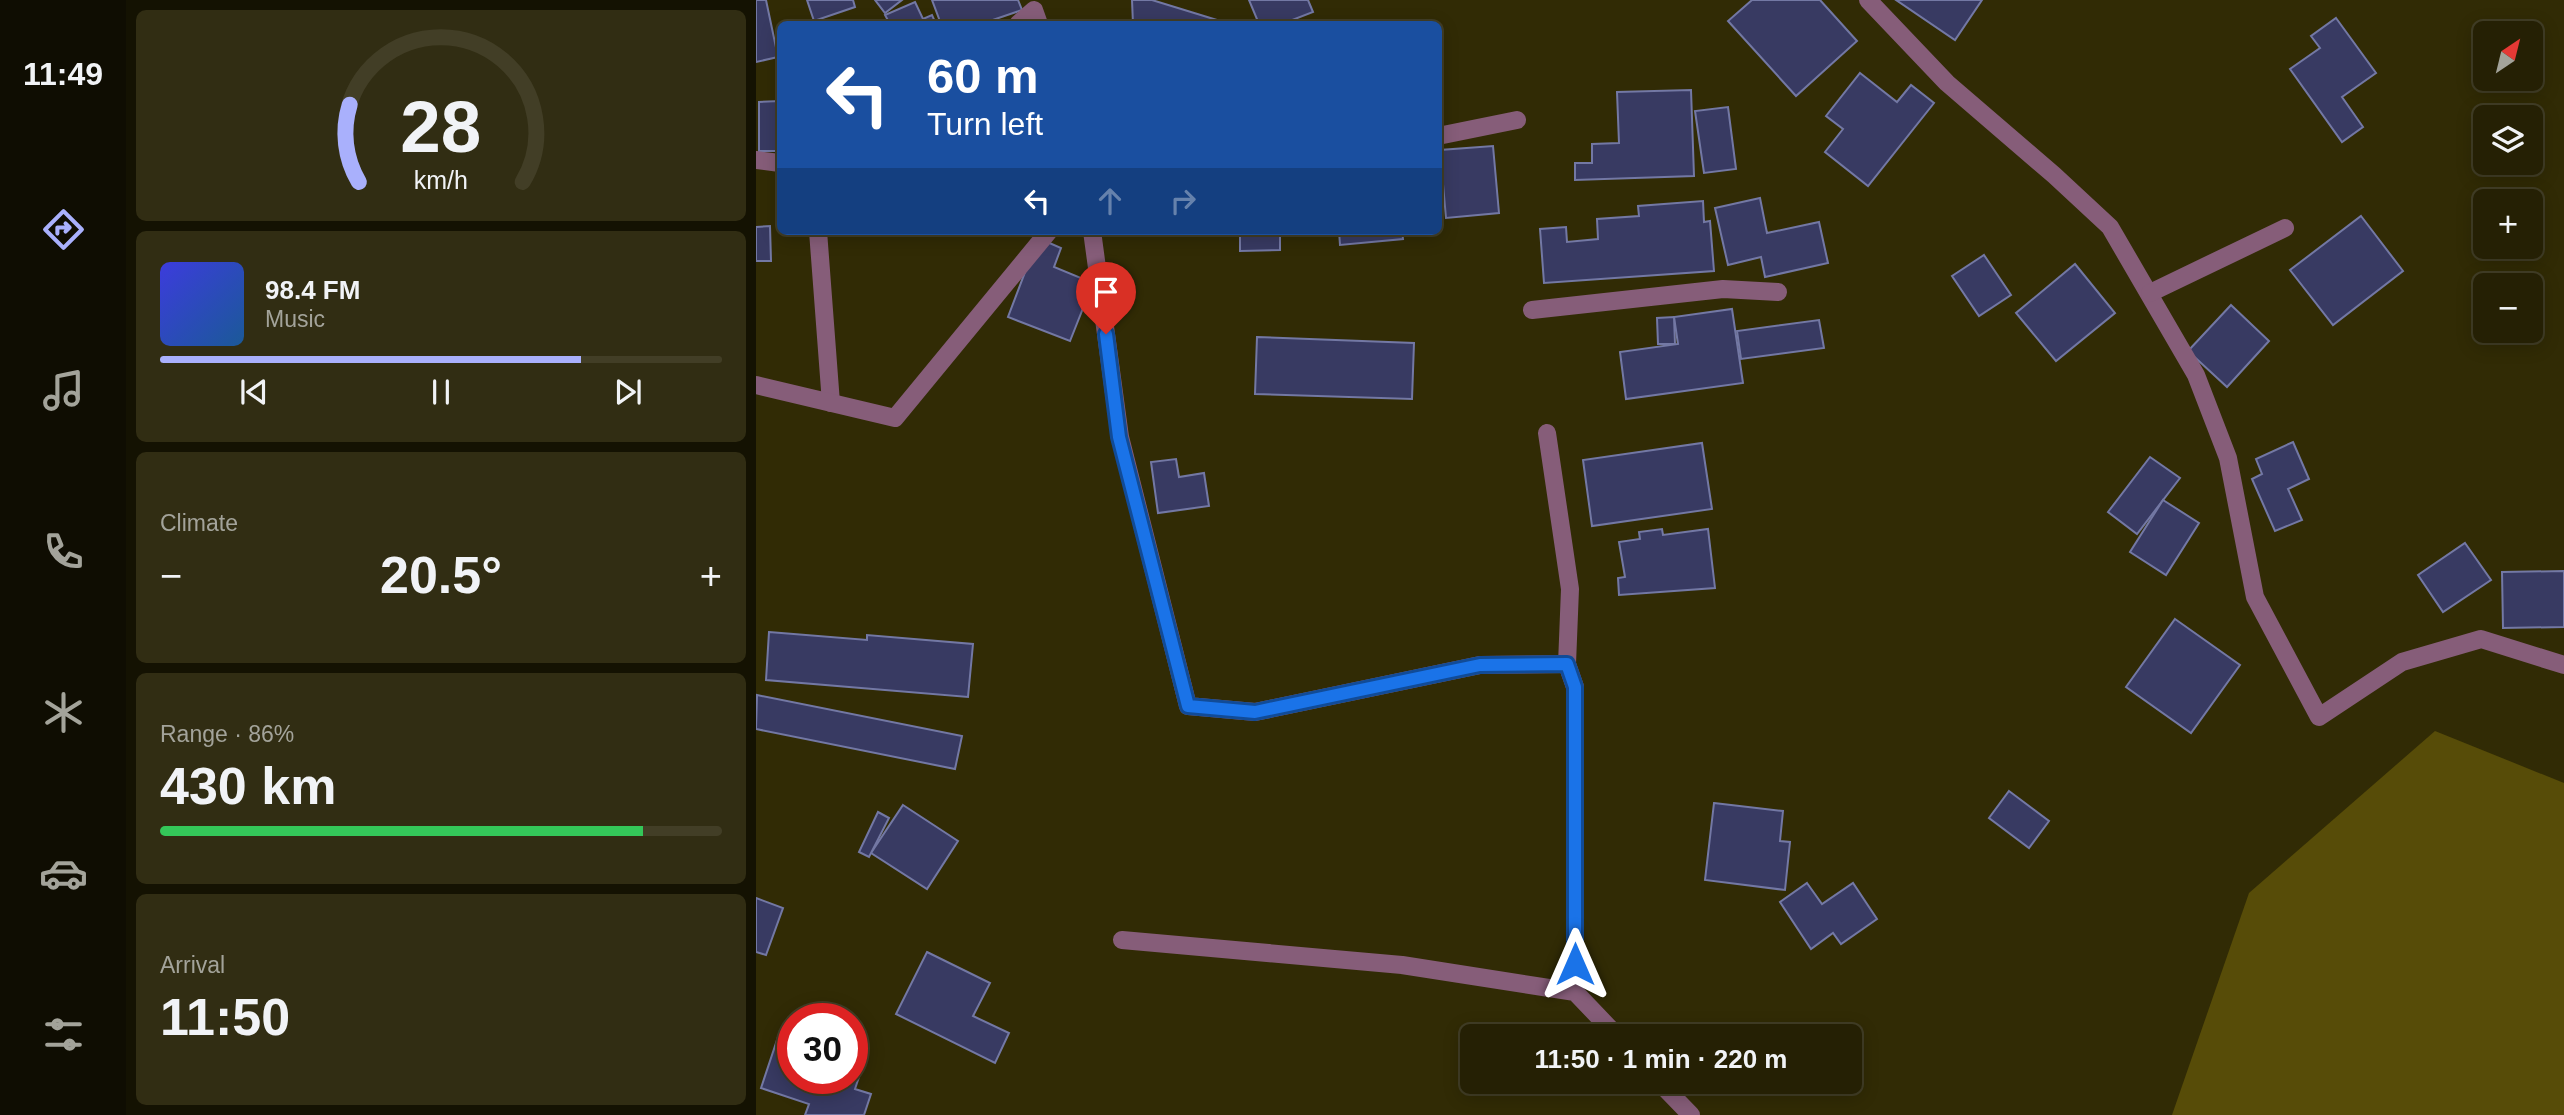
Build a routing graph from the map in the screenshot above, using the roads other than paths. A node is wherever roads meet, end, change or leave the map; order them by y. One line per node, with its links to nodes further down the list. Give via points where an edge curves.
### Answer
1 (1868, 0): 11 (street, via 1947,83 2109,227)
2 (1517, 120): 3 (street)
3 (1442, 135)
4 (756, 160): 5 (street)
5 (777, 163)
6 (2285, 228): 11 (street)
7 (818, 235): 14 (street)
8 (1046, 235): 14 (street, via 895,418)
9 (1093, 235): 16 (street, via 1119,437 1188,706 1255,712 1480,665)
10 (1778, 292): 12 (street, via 1723,289)
11 (2150, 293): 17 (street, via 2196,375 2228,458 2255,597 2319,717 2402,663 2481,639)
12 (1532, 310)
13 (756, 384): 14 (street)
14 (831, 403)
15 (1547, 433): 16 (street, via 1570,589)
16 (1567, 664): 19 (street, via 1575,687)
17 (2564, 665)
18 (1122, 940): 19 (street, via 1402,965)
19 (1575, 992): 20 (street)
20 (1606, 1024)
21 (1671, 1094): 22 (street)
22 (1691, 1115)

